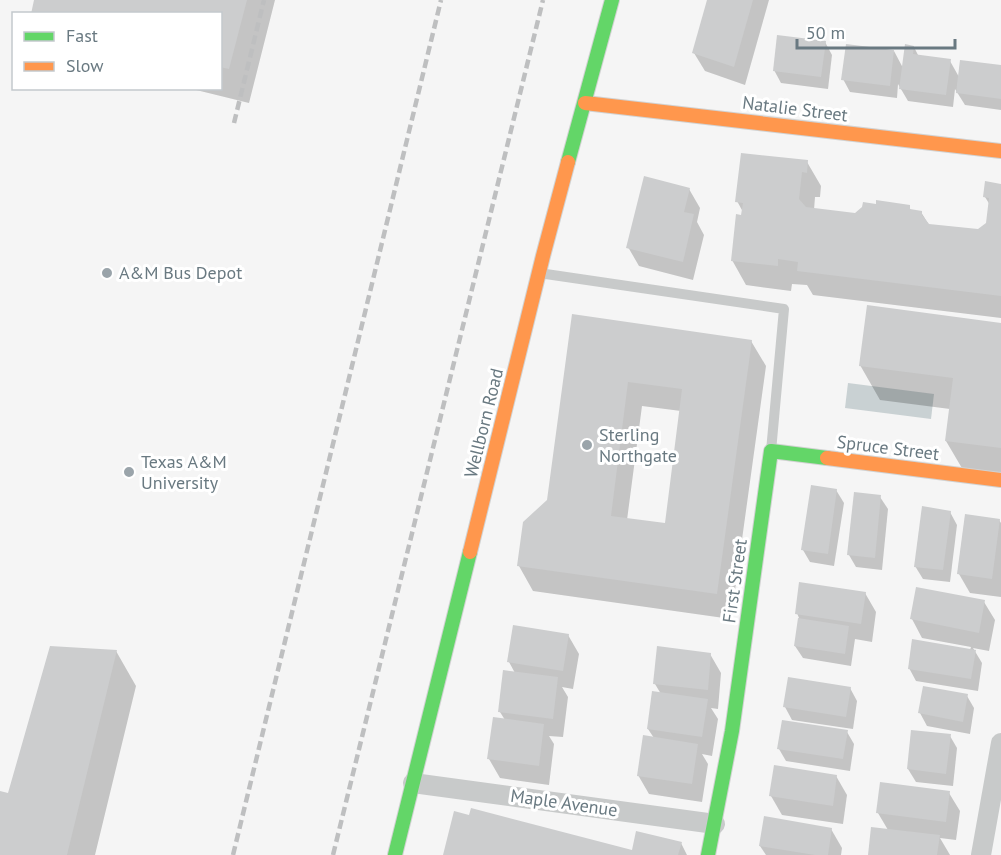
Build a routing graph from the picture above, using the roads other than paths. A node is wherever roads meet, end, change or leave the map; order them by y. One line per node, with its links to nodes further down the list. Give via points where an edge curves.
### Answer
1 (612, 0): 2 (street, Wellborn Road)
2 (585, 103): 3 (street, Natalie Street); 4 (street, Wellborn Road)
3 (1001, 151)
4 (539, 273): 5 (lane, First Street, via 784,309); 8 (street, Wellborn Road)
5 (771, 451): 6 (street, Spruce Street); 9 (street, First Street, via 732,731)
6 (1001, 480)
7 (1001, 744): 12 (street)
8 (413, 783): 9 (street, Maple Avenue); 10 (street, Wellborn Road)
9 (715, 824): 11 (street, First Street)
10 (395, 855)
11 (708, 855)
12 (981, 855)

